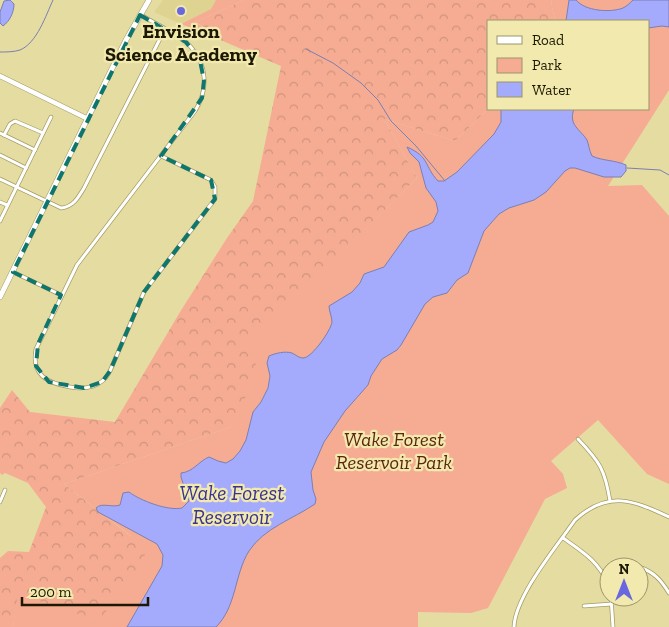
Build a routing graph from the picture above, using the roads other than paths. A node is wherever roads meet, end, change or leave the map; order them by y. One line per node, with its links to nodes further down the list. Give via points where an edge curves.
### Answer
1 (149, 0): 2 (main road)
2 (140, 15): 3 (street); 6 (main road)
3 (164, 29): 12 (street, via 186,42 194,51 202,66 204,81 199,104); 17 (street, via 84,188 67,207)
4 (0, 76): 6 (street)
5 (51, 117): 8 (street)
6 (88, 119): 17 (main road)
7 (0, 133): 9 (street)
8 (43, 133): 9 (street, via 15,121); 10 (street)
9 (4, 135): 10 (street)
10 (35, 150): 13 (street)
11 (0, 156): 13 (street)
12 (161, 156): 21 (street, via 80,261); 21 (street, via 211,180 215,200 144,292 110,371 94,386 80,388 54,384 42,376 36,366 36,349)
13 (26, 168): 15 (street)
14 (0, 179): 15 (street)
15 (16, 188): 17 (street); 18 (street)
16 (0, 202): 18 (street)
17 (47, 202): 20 (main road)
18 (8, 206): 19 (street)
19 (0, 221)
20 (12, 272): 21 (street); 22 (main road)
21 (61, 296)
22 (0, 297)
23 (578, 439): 26 (street, via 601,466)
24 (5, 490): 25 (street)
25 (0, 502)
26 (610, 502): 27 (street, via 642,504); 28 (street, via 586,511 575,520)
27 (669, 517)
28 (563, 538): 29 (street); 35 (street, via 521,601)
29 (599, 567)
30 (649, 572): 31 (street, via 661,580)
31 (669, 593)
32 (599, 605): 33 (street)
33 (584, 606)
34 (612, 607): 36 (street)
35 (514, 627)
36 (613, 627)

